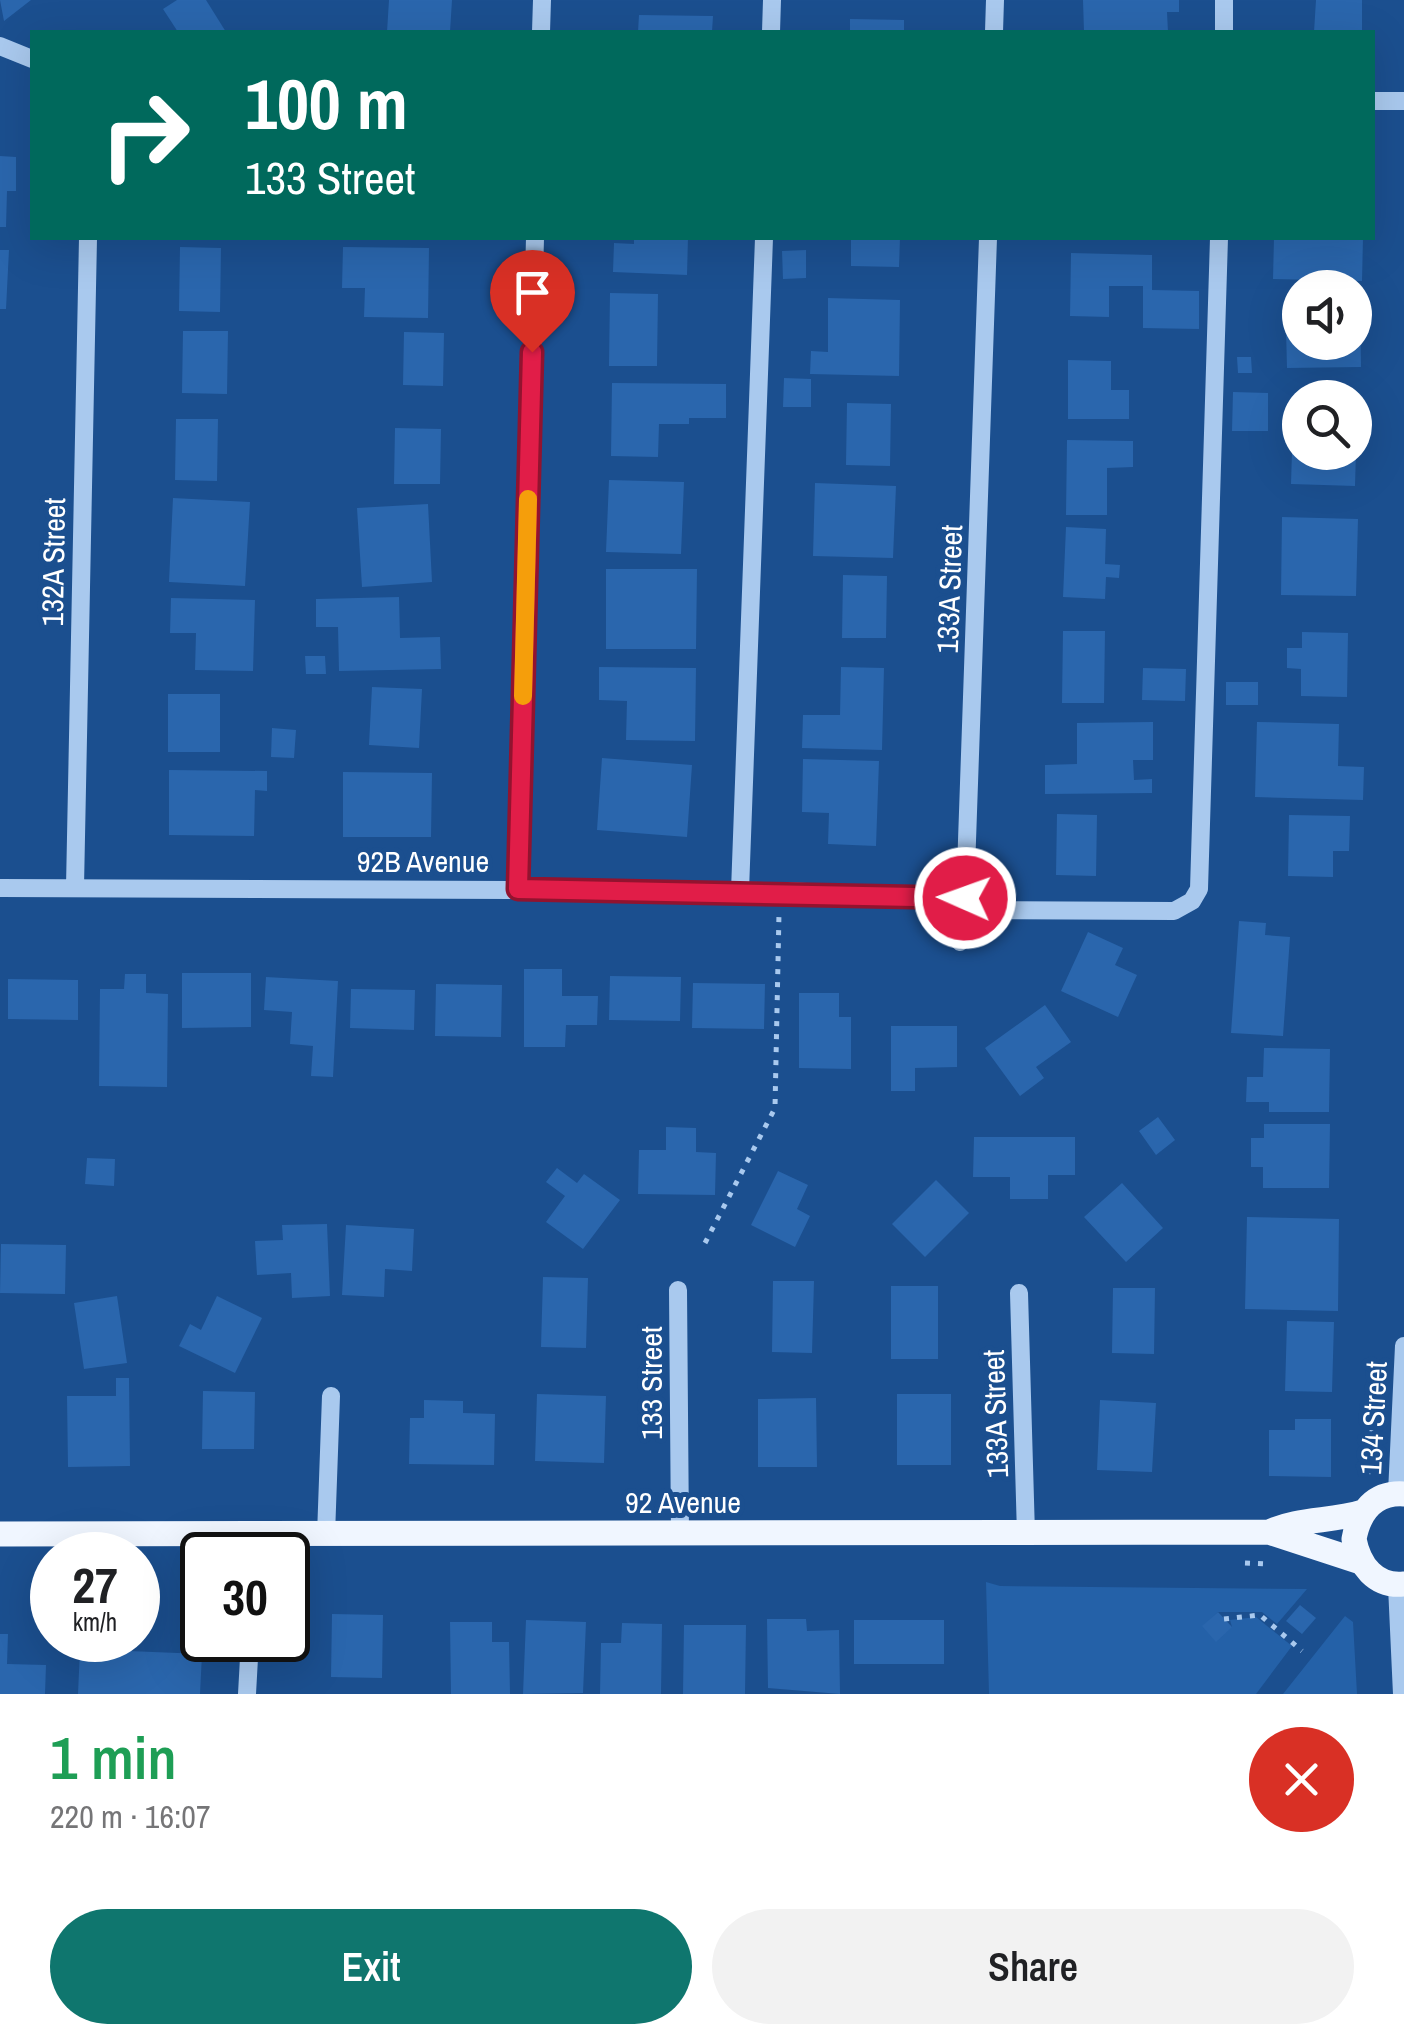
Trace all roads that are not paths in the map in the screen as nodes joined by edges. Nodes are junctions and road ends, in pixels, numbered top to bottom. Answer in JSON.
{"nodes":[{"id":1,"x":542,"y":0,"type":"edge"},
{"id":2,"x":772,"y":0,"type":"edge"},
{"id":3,"x":994,"y":0,"type":"edge"},
{"id":4,"x":1224,"y":0,"type":"edge"},
{"id":5,"x":541,"y":30,"type":"edge"},
{"id":6,"x":771,"y":30,"type":"edge"},
{"id":7,"x":994,"y":30,"type":"edge"},
{"id":8,"x":1224,"y":30,"type":"edge"},
{"id":9,"x":0,"y":46,"type":"edge"},
{"id":10,"x":30,"y":58,"type":"edge"},
{"id":11,"x":1375,"y":101,"type":"edge"},
{"id":12,"x":1404,"y":101,"type":"edge"},
{"id":13,"x":88,"y":240,"type":"edge"},
{"id":14,"x":535,"y":240,"type":"edge"},
{"id":15,"x":764,"y":240,"type":"edge"},
{"id":16,"x":988,"y":240,"type":"edge"},
{"id":17,"x":1218,"y":240,"type":"edge"},
{"id":18,"x":74,"y":887,"type":"junction"},
{"id":19,"x":0,"y":888,"type":"edge"},
{"id":20,"x":518,"y":889,"type":"junction"},
{"id":21,"x":740,"y":891,"type":"junction"},
{"id":22,"x":965,"y":904,"type":"junction"},
{"id":23,"x":960,"y":942,"type":"dead end"},
{"id":24,"x":678,"y":1290,"type":"dead end"},
{"id":25,"x":1019,"y":1293,"type":"dead end"},
{"id":26,"x":1404,"y":1346,"type":"edge"},
{"id":27,"x":330,"y":1396,"type":"dead end"},
{"id":28,"x":1401,"y":1494,"type":"edge"},
{"id":29,"x":1362,"y":1501,"type":"junction"},
{"id":30,"x":1269,"y":1532,"type":"junction"},
{"id":31,"x":0,"y":1534,"type":"edge"},
{"id":32,"x":1026,"y":1534,"type":"junction"},
{"id":33,"x":326,"y":1535,"type":"junction"},
{"id":34,"x":680,"y":1535,"type":"junction"},
{"id":35,"x":310,"y":1537,"type":"edge"},
{"id":36,"x":180,"y":1543,"type":"edge"},
{"id":37,"x":1361,"y":1562,"type":"junction"},
{"id":38,"x":1400,"y":1585,"type":"edge"},
{"id":39,"x":249,"y":1662,"type":"edge"},
{"id":40,"x":247,"y":1694,"type":"edge"},
{"id":41,"x":1402,"y":1694,"type":"edge"}],
"edges":[{"from":1,"to":5,"type":"street"},
{"from":2,"to":6,"type":"street"},
{"from":3,"to":7,"type":"street"},
{"from":4,"to":8,"type":"street"},
{"from":9,"to":10,"type":"street"},
{"from":11,"to":12,"type":"street"},
{"from":13,"to":18,"type":"street","name":"132A Street"},
{"from":14,"to":20,"type":"street"},
{"from":15,"to":21,"type":"street"},
{"from":16,"to":22,"type":"street","name":"133A Street"},
{"from":17,"to":22,"type":"street","name":"92B Avenue"},
{"from":18,"to":19,"type":"street","name":"92B Avenue"},
{"from":18,"to":20,"type":"street","name":"92B Avenue"},
{"from":20,"to":21,"type":"street","name":"92B Avenue"},
{"from":21,"to":22,"type":"street","name":"92B Avenue"},
{"from":22,"to":23,"type":"street","name":"133A Street"},
{"from":24,"to":34,"type":"street","name":"133 Street"},
{"from":25,"to":32,"type":"street","name":"133A Street"},
{"from":26,"to":28,"type":"street","name":"134 Street"},
{"from":27,"to":33,"type":"street"},
{"from":28,"to":29,"type":"main road"},
{"from":29,"to":30,"type":"main road"},
{"from":29,"to":37,"type":"main road"},
{"from":30,"to":32,"type":"main road","name":"92 Avenue"},
{"from":30,"to":37,"type":"main road","name":"92 Avenue"},
{"from":31,"to":36,"type":"main road","name":"92 Avenue"},
{"from":32,"to":34,"type":"main road","name":"92 Avenue"},
{"from":33,"to":34,"type":"main road","name":"92 Avenue"},
{"from":33,"to":35,"type":"main road","name":"92 Avenue"},
{"from":37,"to":38,"type":"main road","name":"92 Avenue"},
{"from":38,"to":41,"type":"street"},
{"from":39,"to":40,"type":"street"}]}
